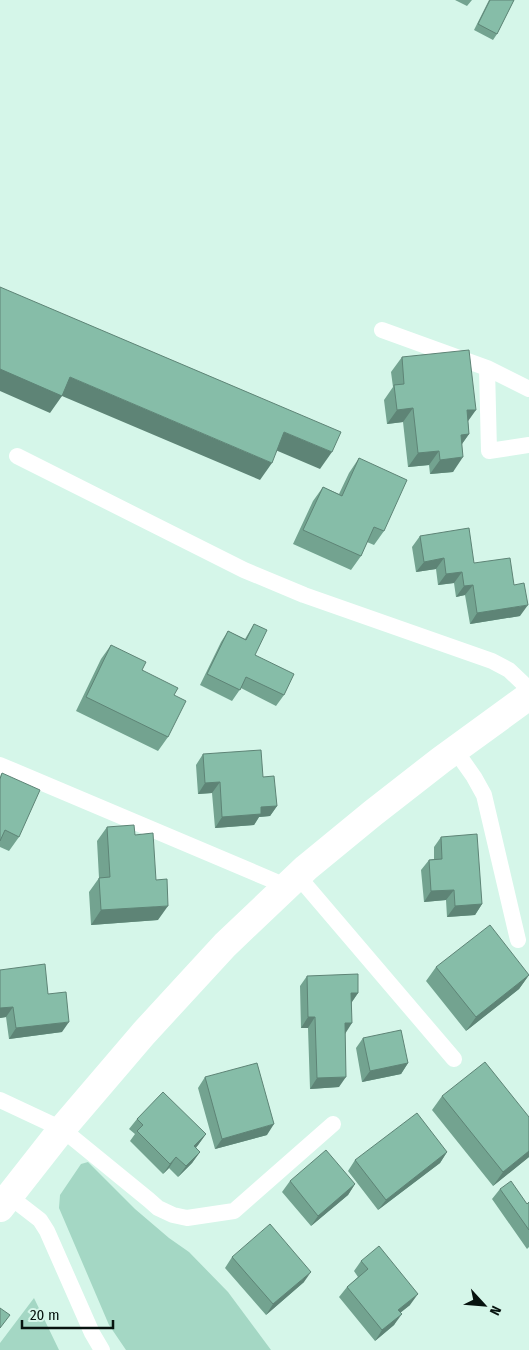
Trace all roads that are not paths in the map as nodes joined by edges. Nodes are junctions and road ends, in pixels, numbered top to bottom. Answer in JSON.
{"nodes":[{"id":1,"x":382,"y":330,"type":"dead end"},
{"id":2,"x":487,"y":368,"type":"junction"},
{"id":3,"x":529,"y":389,"type":"edge"},
{"id":4,"x":529,"y":445,"type":"edge"},
{"id":5,"x":17,"y":456,"type":"dead end"},
{"id":6,"x":529,"y":688,"type":"edge"},
{"id":7,"x":529,"y":696,"type":"edge"},
{"id":8,"x":455,"y":750,"type":"junction"},
{"id":9,"x":0,"y":765,"type":"edge"},
{"id":10,"x":292,"y":881,"type":"junction"},
{"id":11,"x":518,"y":940,"type":"dead end"},
{"id":12,"x":454,"y":1059,"type":"dead end"},
{"id":13,"x":0,"y":1100,"type":"edge"},
{"id":14,"x":333,"y":1124,"type":"dead end"},
{"id":15,"x":62,"y":1129,"type":"junction"},
{"id":16,"x":5,"y":1202,"type":"edge"},
{"id":17,"x":102,"y":1350,"type":"edge"}],
"edges":[{"from":1,"to":2,"type":"lane"},
{"from":2,"to":3,"type":"lane"},
{"from":2,"to":4,"type":"lane"},
{"from":5,"to":6,"type":"lane"},
{"from":7,"to":8,"type":"street"},
{"from":8,"to":10,"type":"street"},
{"from":8,"to":11,"type":"lane"},
{"from":9,"to":10,"type":"lane"},
{"from":10,"to":12,"type":"lane"},
{"from":10,"to":15,"type":"street"},
{"from":13,"to":15,"type":"lane"},
{"from":14,"to":15,"type":"lane"},
{"from":15,"to":16,"type":"street"},
{"from":16,"to":17,"type":"lane"}]}
